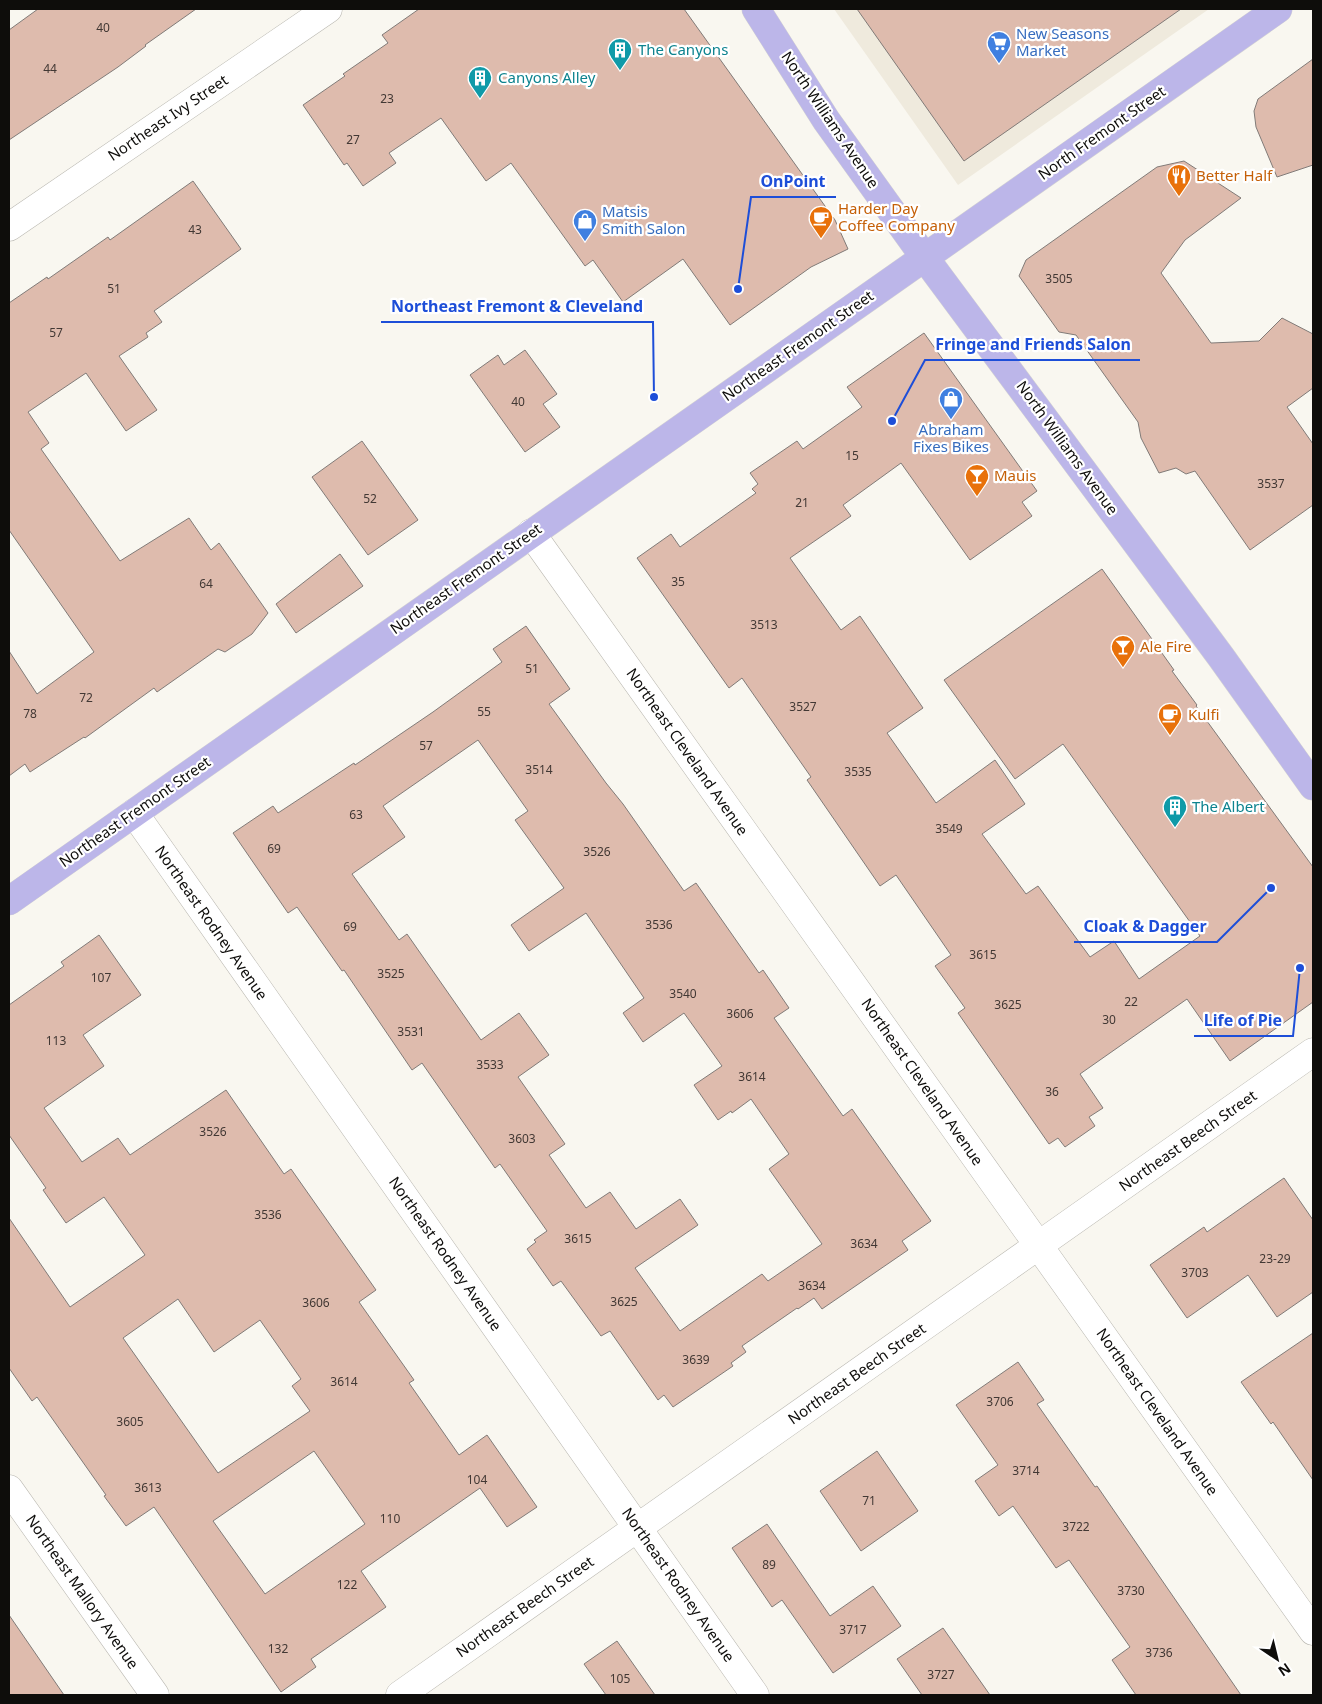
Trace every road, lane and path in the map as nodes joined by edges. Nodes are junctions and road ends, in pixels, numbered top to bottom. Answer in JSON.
{"nodes":[{"id":1,"x":328,"y":9,"type":"edge"},
{"id":2,"x":756,"y":9,"type":"edge"},
{"id":3,"x":1278,"y":9,"type":"edge"},
{"id":4,"x":9,"y":227,"type":"edge"},
{"id":5,"x":925,"y":258,"type":"junction"},
{"id":6,"x":531,"y":533,"type":"junction"},
{"id":7,"x":1313,"y":786,"type":"edge"},
{"id":8,"x":134,"y":813,"type":"junction"},
{"id":9,"x":9,"y":901,"type":"edge"},
{"id":10,"x":1313,"y":1052,"type":"edge"},
{"id":11,"x":1039,"y":1246,"type":"junction"},
{"id":12,"x":9,"y":1489,"type":"edge"},
{"id":13,"x":638,"y":1527,"type":"junction"},
{"id":14,"x":1313,"y":1631,"type":"edge"},
{"id":15,"x":155,"y":1695,"type":"edge"},
{"id":16,"x":400,"y":1695,"type":"edge"},
{"id":17,"x":755,"y":1695,"type":"edge"}],
"edges":[{"from":1,"to":4,"type":"street","name":"Northeast Ivy Street"},
{"from":2,"to":5,"type":"main road","name":"North Williams Avenue"},
{"from":3,"to":5,"type":"main road","name":"North Fremont Street"},
{"from":5,"to":6,"type":"main road","name":"Northeast Fremont Street"},
{"from":5,"to":7,"type":"main road","name":"North Williams Avenue"},
{"from":6,"to":8,"type":"main road","name":"Northeast Fremont Street"},
{"from":6,"to":11,"type":"street","name":"Northeast Cleveland Avenue"},
{"from":8,"to":9,"type":"main road","name":"Northeast Fremont Street"},
{"from":8,"to":13,"type":"street","name":"Northeast Rodney Avenue"},
{"from":10,"to":11,"type":"street","name":"Northeast Beech Street"},
{"from":11,"to":13,"type":"street","name":"Northeast Beech Street"},
{"from":11,"to":14,"type":"street","name":"Northeast Cleveland Avenue"},
{"from":12,"to":15,"type":"street","name":"Northeast Mallory Avenue"},
{"from":13,"to":16,"type":"street","name":"Northeast Beech Street"},
{"from":13,"to":17,"type":"street","name":"Northeast Rodney Avenue"}]}
